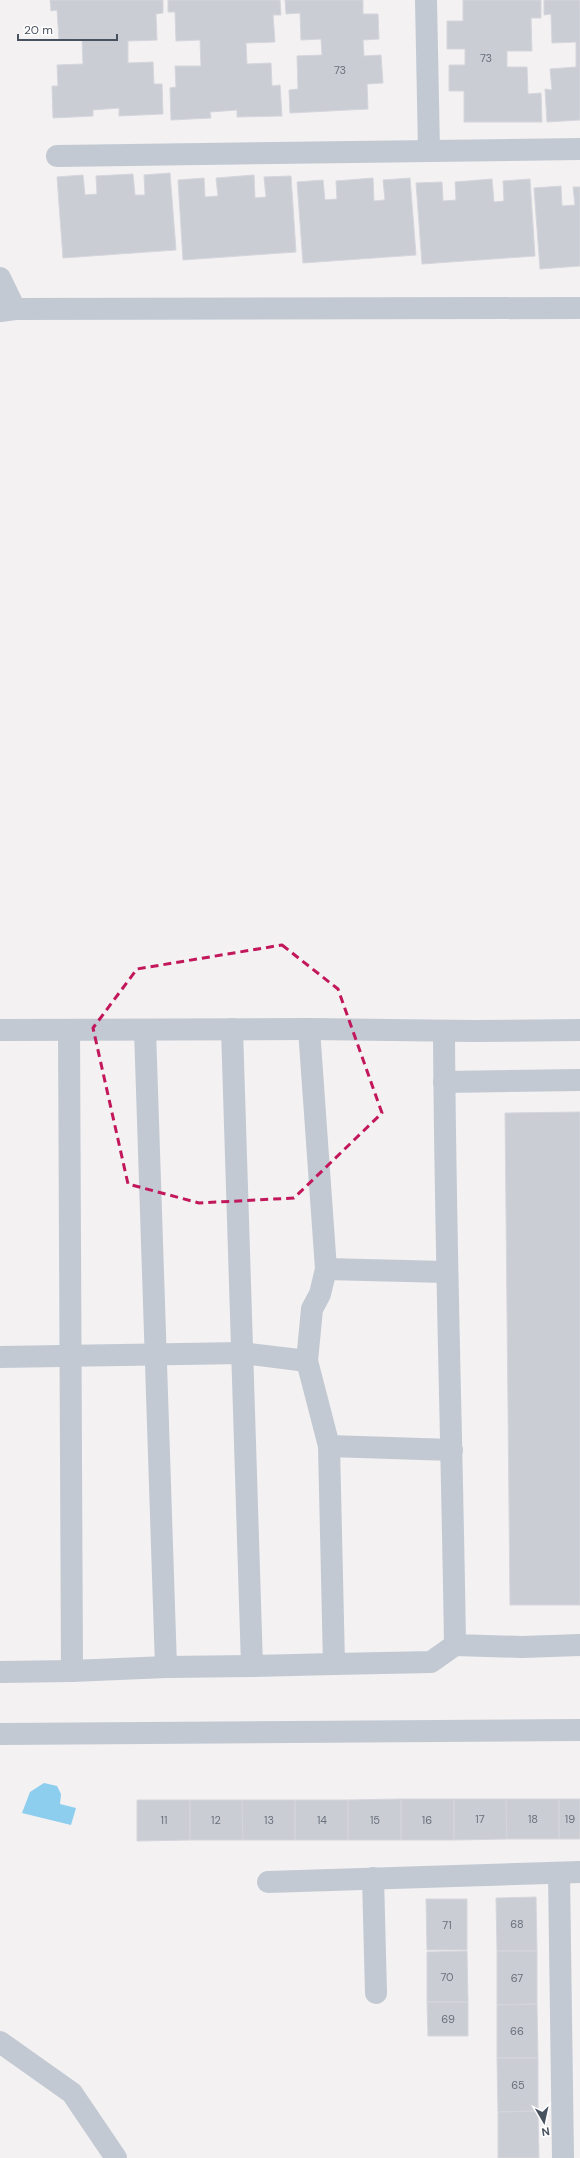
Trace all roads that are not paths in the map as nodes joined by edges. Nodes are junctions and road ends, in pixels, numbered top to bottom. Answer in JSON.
{"nodes":[{"id":1,"x":426,"y":0,"type":"edge"},
{"id":2,"x":580,"y":149,"type":"edge"},
{"id":3,"x":429,"y":150,"type":"junction"},
{"id":4,"x":57,"y":156,"type":"dead end"},
{"id":5,"x":0,"y":278,"type":"edge"},
{"id":6,"x":580,"y":308,"type":"edge"},
{"id":7,"x":8,"y":310,"type":"edge"},
{"id":8,"x":309,"y":1028,"type":"junction"},
{"id":9,"x":232,"y":1029,"type":"junction"},
{"id":10,"x":0,"y":1030,"type":"edge"},
{"id":11,"x":69,"y":1030,"type":"junction"},
{"id":12,"x":145,"y":1030,"type":"junction"},
{"id":13,"x":580,"y":1030,"type":"edge"},
{"id":14,"x":444,"y":1031,"type":"junction"},
{"id":15,"x":580,"y":1080,"type":"edge"},
{"id":16,"x":444,"y":1082,"type":"junction"},
{"id":17,"x":326,"y":1269,"type":"junction"},
{"id":18,"x":446,"y":1272,"type":"junction"},
{"id":19,"x":156,"y":1354,"type":"junction"},
{"id":20,"x":242,"y":1354,"type":"junction"},
{"id":21,"x":0,"y":1357,"type":"edge"},
{"id":22,"x":70,"y":1357,"type":"junction"},
{"id":23,"x":307,"y":1361,"type":"junction"},
{"id":24,"x":329,"y":1446,"type":"junction"},
{"id":25,"x":452,"y":1450,"type":"junction"},
{"id":26,"x":455,"y":1645,"type":"junction"},
{"id":27,"x":580,"y":1646,"type":"edge"},
{"id":28,"x":334,"y":1664,"type":"junction"},
{"id":29,"x":252,"y":1666,"type":"junction"},
{"id":30,"x":166,"y":1667,"type":"junction"},
{"id":31,"x":72,"y":1671,"type":"junction"},
{"id":32,"x":0,"y":1672,"type":"edge"},
{"id":33,"x":580,"y":1730,"type":"edge"},
{"id":34,"x":0,"y":1734,"type":"edge"},
{"id":35,"x":580,"y":1872,"type":"edge"},
{"id":36,"x":559,"y":1873,"type":"junction"},
{"id":37,"x":373,"y":1878,"type":"junction"},
{"id":38,"x":268,"y":1882,"type":"dead end"},
{"id":39,"x":376,"y":1993,"type":"dead end"},
{"id":40,"x":0,"y":2042,"type":"edge"},
{"id":41,"x":116,"y":2158,"type":"edge"},
{"id":42,"x":563,"y":2158,"type":"edge"}],
"edges":[{"from":1,"to":3,"type":"street"},
{"from":2,"to":3,"type":"street"},
{"from":3,"to":4,"type":"street"},
{"from":5,"to":7,"type":"street"},
{"from":6,"to":7,"type":"street"},
{"from":8,"to":9,"type":"street"},
{"from":8,"to":14,"type":"street"},
{"from":8,"to":17,"type":"street"},
{"from":9,"to":12,"type":"street"},
{"from":9,"to":20,"type":"street"},
{"from":10,"to":11,"type":"street"},
{"from":11,"to":12,"type":"street"},
{"from":11,"to":22,"type":"street"},
{"from":12,"to":19,"type":"street"},
{"from":13,"to":14,"type":"street"},
{"from":14,"to":16,"type":"street"},
{"from":15,"to":16,"type":"street"},
{"from":16,"to":18,"type":"street"},
{"from":17,"to":18,"type":"street"},
{"from":17,"to":23,"type":"street"},
{"from":18,"to":25,"type":"street"},
{"from":19,"to":20,"type":"street"},
{"from":19,"to":22,"type":"street"},
{"from":19,"to":30,"type":"street"},
{"from":20,"to":23,"type":"street"},
{"from":20,"to":29,"type":"street"},
{"from":21,"to":22,"type":"street"},
{"from":22,"to":31,"type":"street"},
{"from":23,"to":24,"type":"street"},
{"from":24,"to":25,"type":"street"},
{"from":24,"to":28,"type":"street"},
{"from":25,"to":26,"type":"street"},
{"from":26,"to":27,"type":"street"},
{"from":26,"to":28,"type":"street"},
{"from":28,"to":29,"type":"street"},
{"from":29,"to":30,"type":"street"},
{"from":30,"to":31,"type":"street"},
{"from":31,"to":32,"type":"street"},
{"from":33,"to":34,"type":"street"},
{"from":35,"to":36,"type":"street"},
{"from":36,"to":37,"type":"street"},
{"from":36,"to":42,"type":"street"},
{"from":37,"to":38,"type":"street"},
{"from":37,"to":39,"type":"street"},
{"from":40,"to":41,"type":"street"}]}
